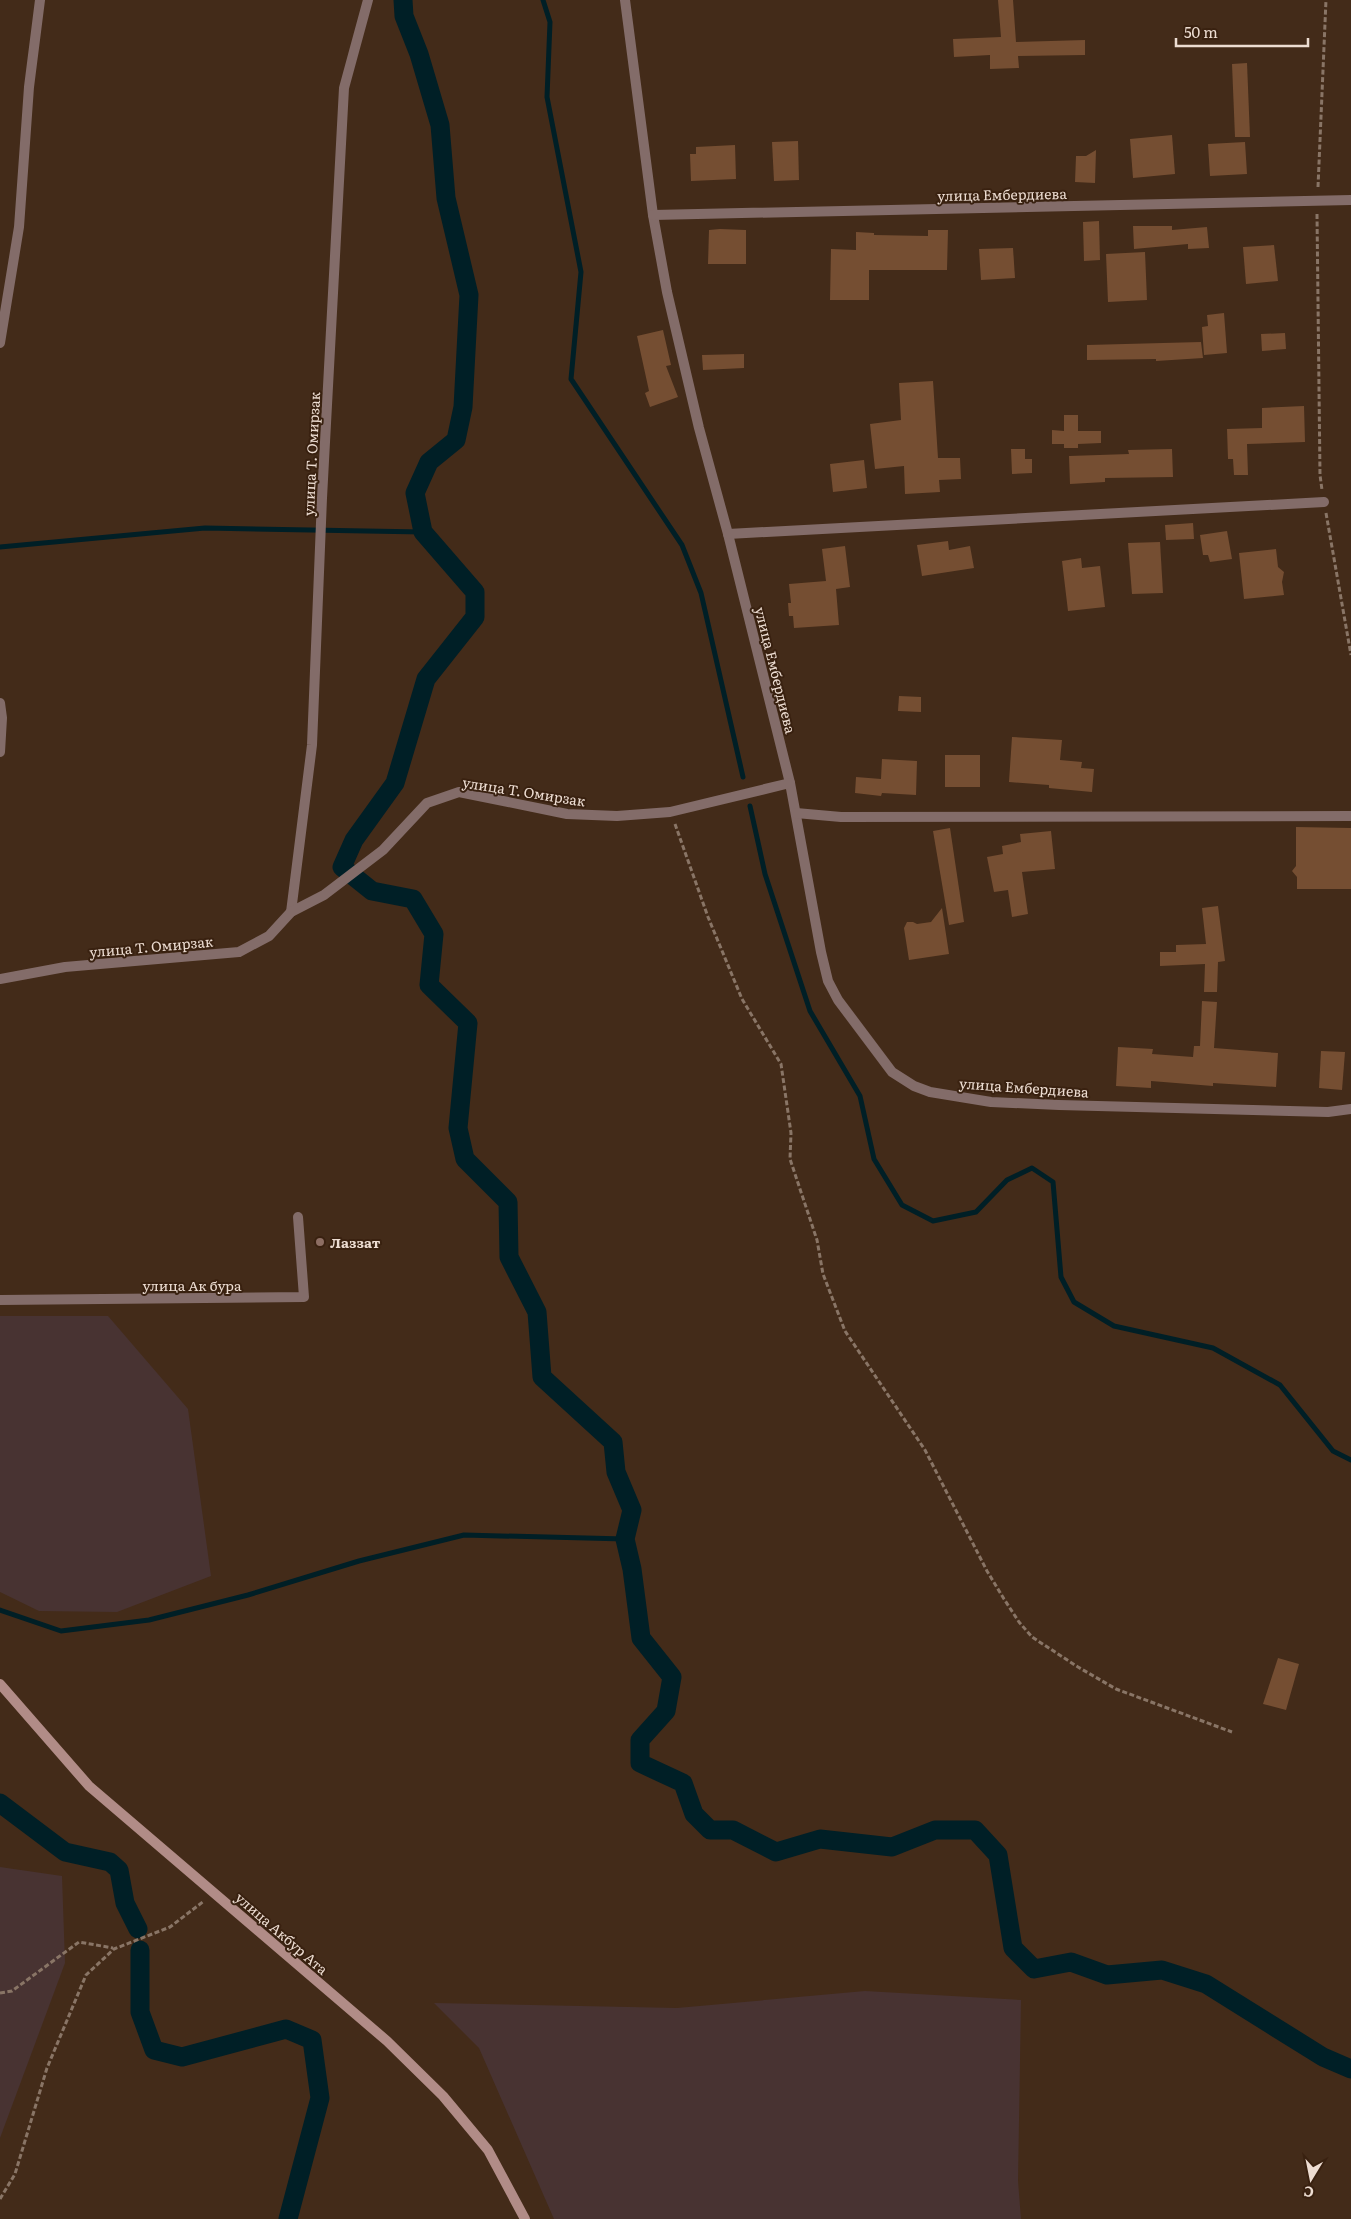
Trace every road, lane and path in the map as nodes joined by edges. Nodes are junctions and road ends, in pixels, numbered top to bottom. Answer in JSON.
{"nodes":[{"id":1,"x":40,"y":0,"type":"edge"},
{"id":2,"x":368,"y":0,"type":"edge"},
{"id":3,"x":625,"y":0,"type":"edge"},
{"id":4,"x":1326,"y":0,"type":"edge"},
{"id":5,"x":1317,"y":200,"type":"junction"},
{"id":6,"x":1351,"y":200,"type":"edge"},
{"id":7,"x":653,"y":216,"type":"junction"},
{"id":8,"x":0,"y":343,"type":"edge"},
{"id":9,"x":1324,"y":502,"type":"junction"},
{"id":10,"x":728,"y":534,"type":"junction"},
{"id":11,"x":1351,"y":655,"type":"edge"},
{"id":12,"x":0,"y":703,"type":"edge"},
{"id":13,"x":0,"y":752,"type":"edge"},
{"id":14,"x":790,"y":783,"type":"junction"},
{"id":15,"x":670,"y":812,"type":"junction"},
{"id":16,"x":796,"y":813,"type":"junction"},
{"id":17,"x":1351,"y":816,"type":"edge"},
{"id":18,"x":291,"y":912,"type":"junction"},
{"id":19,"x":0,"y":979,"type":"edge"},
{"id":20,"x":1351,"y":1109,"type":"edge"},
{"id":21,"x":298,"y":1217,"type":"dead end"},
{"id":22,"x":0,"y":1300,"type":"edge"},
{"id":23,"x":0,"y":1684,"type":"edge"},
{"id":24,"x":1232,"y":1732,"type":"dead end"},
{"id":25,"x":214,"y":1893,"type":"junction"},
{"id":26,"x":114,"y":1948,"type":"junction"},
{"id":27,"x":0,"y":1993,"type":"edge"},
{"id":28,"x":0,"y":2199,"type":"edge"},
{"id":29,"x":525,"y":2219,"type":"edge"}],
"edges":[{"from":1,"to":8,"type":"street"},
{"from":2,"to":18,"type":"street","name":"улица Т. Омирзак"},
{"from":3,"to":7,"type":"street","name":"улица Ембердиева"},
{"from":4,"to":5,"type":"path"},
{"from":5,"to":6,"type":"street","name":"улица Ембердиева"},
{"from":5,"to":7,"type":"street","name":"улица Ембердиева"},
{"from":5,"to":9,"type":"path"},
{"from":7,"to":10,"type":"street","name":"улица Ембердиева"},
{"from":9,"to":10,"type":"street"},
{"from":9,"to":11,"type":"path"},
{"from":10,"to":14,"type":"street","name":"улица Ембердиева"},
{"from":12,"to":13,"type":"street"},
{"from":14,"to":15,"type":"street","name":"улица Т. Омирзак"},
{"from":14,"to":16,"type":"street","name":"улица Ембердиева"},
{"from":15,"to":18,"type":"street","name":"улица Т. Омирзак"},
{"from":15,"to":24,"type":"path"},
{"from":16,"to":17,"type":"street"},
{"from":16,"to":20,"type":"street","name":"улица Ембердиева"},
{"from":18,"to":19,"type":"street","name":"улица Т. Омирзак"},
{"from":21,"to":22,"type":"street","name":"улица Ак бура"},
{"from":23,"to":25,"type":"main road","name":"улица Акбур Ата"},
{"from":25,"to":26,"type":"path"},
{"from":25,"to":29,"type":"main road","name":"улица Акбур Ата"},
{"from":26,"to":27,"type":"path"},
{"from":26,"to":28,"type":"path"}]}
